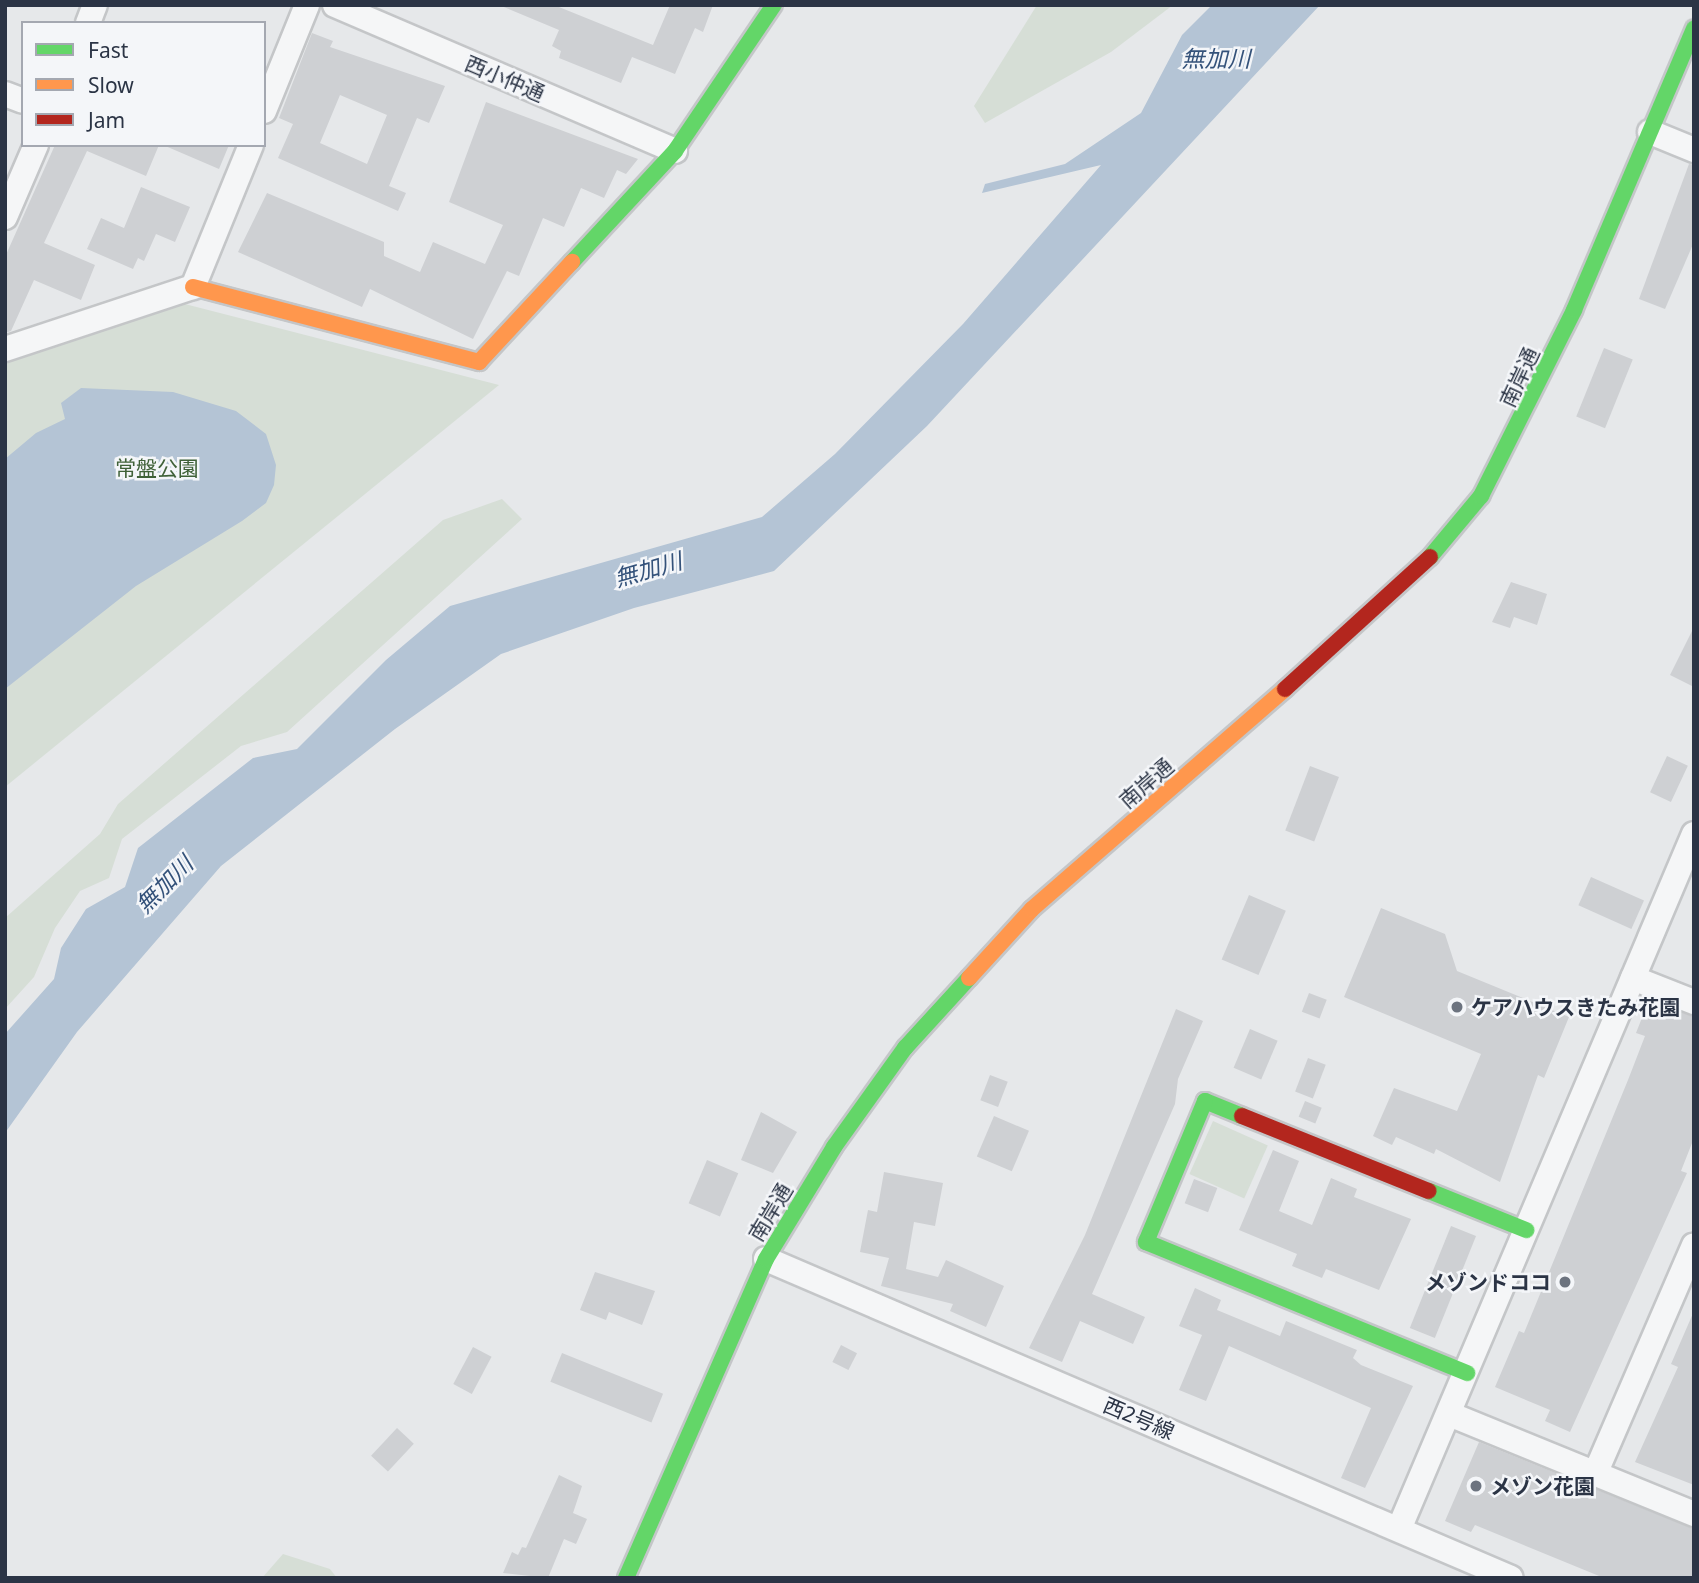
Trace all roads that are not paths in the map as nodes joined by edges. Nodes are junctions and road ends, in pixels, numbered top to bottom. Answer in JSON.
{"nodes":[{"id":1,"x":307,"y":5,"type":"edge"},
{"id":2,"x":335,"y":5,"type":"edge"},
{"id":3,"x":774,"y":5,"type":"edge"},
{"id":4,"x":1694,"y":28,"type":"edge"},
{"id":5,"x":266,"y":106,"type":"edge"},
{"id":6,"x":1650,"y":132,"type":"junction"},
{"id":7,"x":35,"y":147,"type":"edge"},
{"id":8,"x":250,"y":147,"type":"edge"},
{"id":9,"x":1694,"y":150,"type":"edge"},
{"id":10,"x":675,"y":151,"type":"junction"},
{"id":11,"x":5,"y":217,"type":"edge"},
{"id":12,"x":193,"y":287,"type":"junction"},
{"id":13,"x":5,"y":349,"type":"edge"},
{"id":14,"x":1694,"y":834,"type":"edge"},
{"id":15,"x":1689,"y":860,"type":"edge"},
{"id":16,"x":1633,"y":978,"type":"junction"},
{"id":17,"x":1694,"y":1002,"type":"edge"},
{"id":18,"x":1526,"y":1230,"type":"junction"},
{"id":19,"x":1694,"y":1245,"type":"edge"},
{"id":20,"x":766,"y":1259,"type":"junction"},
{"id":21,"x":1466,"y":1373,"type":"junction"},
{"id":22,"x":1449,"y":1413,"type":"junction"},
{"id":23,"x":1595,"y":1474,"type":"junction"},
{"id":24,"x":1694,"y":1514,"type":"edge"},
{"id":25,"x":1399,"y":1529,"type":"junction"},
{"id":26,"x":626,"y":1578,"type":"edge"},
{"id":27,"x":1511,"y":1578,"type":"edge"}],
"edges":[{"from":1,"to":5,"type":"street"},
{"from":2,"to":10,"type":"street","name":"西小仲通"},
{"from":3,"to":10,"type":"main road"},
{"from":4,"to":6,"type":"main road","name":"南岸通"},
{"from":6,"to":9,"type":"street"},
{"from":6,"to":20,"type":"main road","name":"南岸通"},
{"from":7,"to":11,"type":"street"},
{"from":8,"to":12,"type":"street"},
{"from":10,"to":12,"type":"main road"},
{"from":12,"to":13,"type":"street"},
{"from":14,"to":15,"type":"street"},
{"from":15,"to":16,"type":"street"},
{"from":16,"to":17,"type":"street"},
{"from":16,"to":18,"type":"street"},
{"from":18,"to":21,"type":"street"},
{"from":18,"to":21,"type":"main road"},
{"from":19,"to":23,"type":"street"},
{"from":20,"to":25,"type":"street","name":"西2号線"},
{"from":20,"to":26,"type":"main road","name":"南岸通"},
{"from":21,"to":22,"type":"street"},
{"from":22,"to":23,"type":"street"},
{"from":22,"to":25,"type":"street"},
{"from":23,"to":24,"type":"street"},
{"from":25,"to":27,"type":"street","name":"西2号線"}]}
